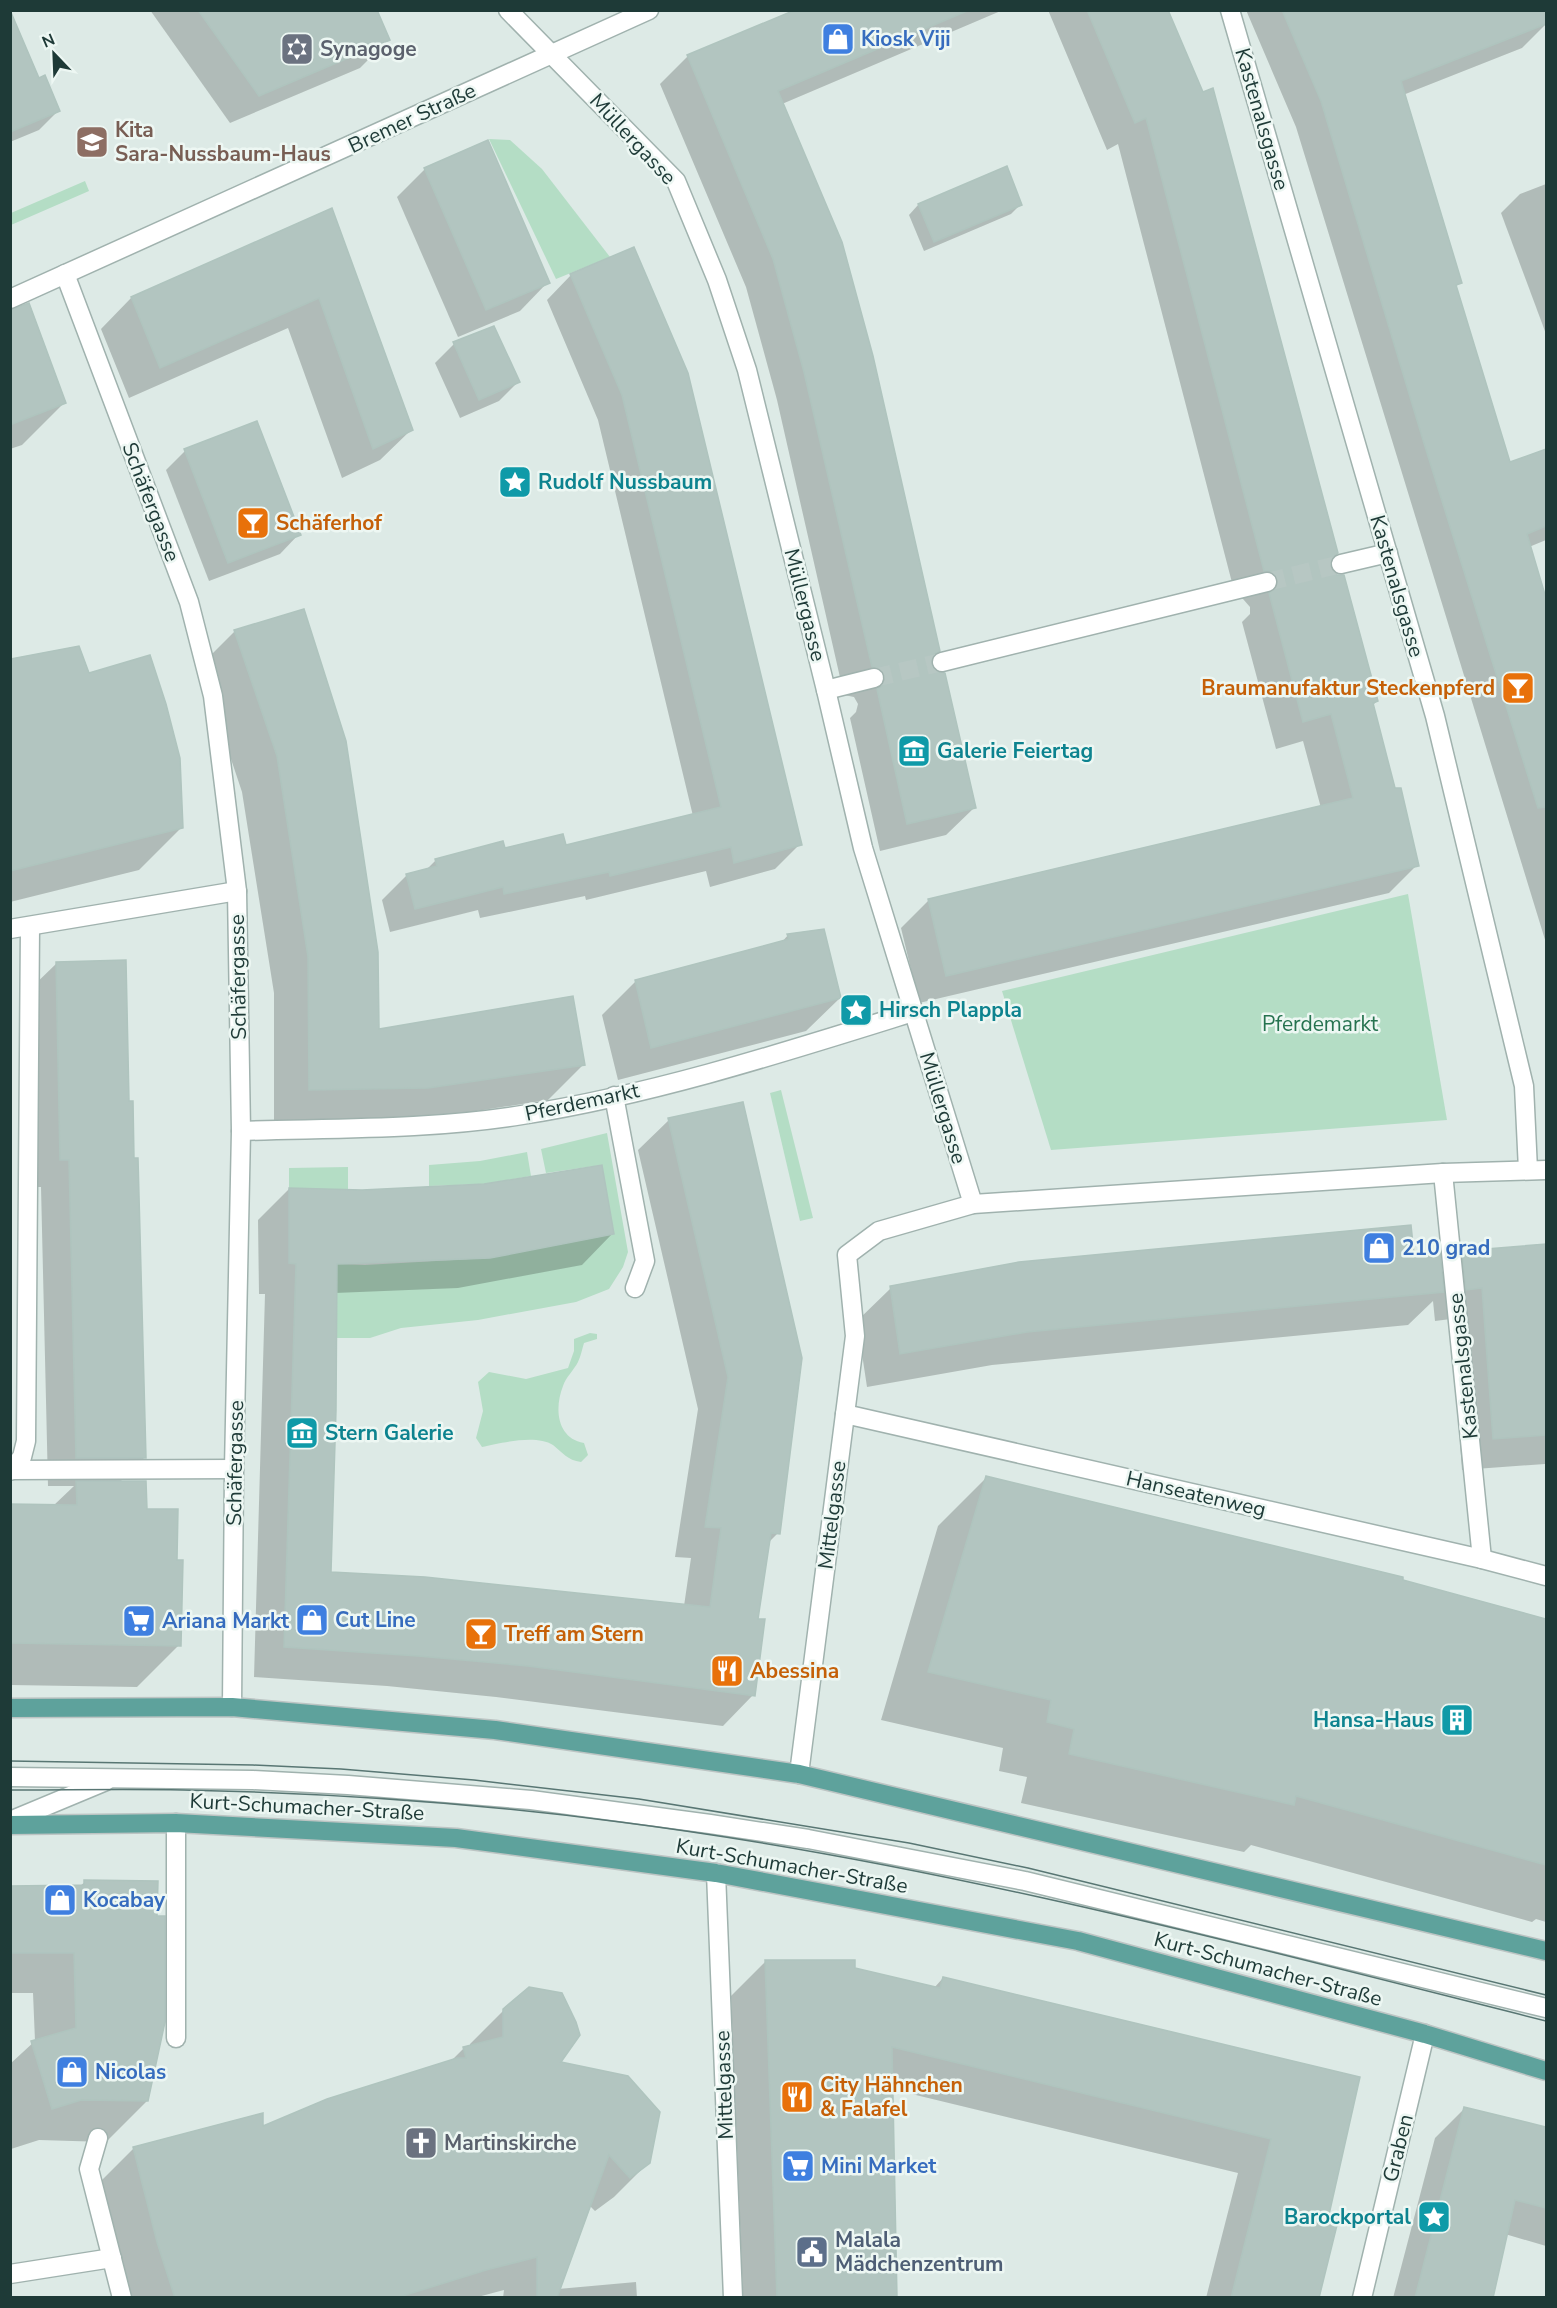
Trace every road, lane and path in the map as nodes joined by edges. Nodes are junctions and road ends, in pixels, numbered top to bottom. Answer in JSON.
{"nodes":[{"id":1,"x":508,"y":10,"type":"edge"},
{"id":2,"x":649,"y":10,"type":"edge"},
{"id":3,"x":1230,"y":10,"type":"edge"},
{"id":4,"x":551,"y":54,"type":"junction"},
{"id":5,"x":65,"y":274,"type":"junction"},
{"id":6,"x":10,"y":298,"type":"edge"},
{"id":7,"x":1388,"y":553,"type":"junction"},
{"id":8,"x":1341,"y":564,"type":"tunnel mouth"},
{"id":9,"x":1267,"y":582,"type":"tunnel mouth"},
{"id":10,"x":942,"y":662,"type":"tunnel mouth"},
{"id":11,"x":874,"y":678,"type":"tunnel mouth"},
{"id":12,"x":826,"y":690,"type":"junction"},
{"id":13,"x":237,"y":891,"type":"junction"},
{"id":14,"x":30,"y":927,"type":"junction"},
{"id":15,"x":10,"y":929,"type":"edge"},
{"id":16,"x":913,"y":1012,"type":"junction"},
{"id":17,"x":614,"y":1096,"type":"junction"},
{"id":18,"x":241,"y":1131,"type":"junction"},
{"id":19,"x":1528,"y":1170,"type":"junction"},
{"id":20,"x":1546,"y":1170,"type":"edge"},
{"id":21,"x":1443,"y":1173,"type":"junction"},
{"id":22,"x":973,"y":1204,"type":"junction"},
{"id":23,"x":635,"y":1288,"type":"dead end"},
{"id":24,"x":845,"y":1414,"type":"junction"},
{"id":25,"x":234,"y":1469,"type":"junction"},
{"id":26,"x":11,"y":1470,"type":"edge"},
{"id":27,"x":1482,"y":1559,"type":"junction"},
{"id":28,"x":1546,"y":1576,"type":"edge"},
{"id":29,"x":232,"y":1707,"type":"junction"},
{"id":30,"x":10,"y":1708,"type":"edge"},
{"id":31,"x":799,"y":1774,"type":"junction"},
{"id":32,"x":10,"y":1778,"type":"edge"},
{"id":33,"x":114,"y":1778,"type":"junction"},
{"id":34,"x":10,"y":1821,"type":"edge"},
{"id":35,"x":176,"y":1822,"type":"junction"},
{"id":36,"x":10,"y":1826,"type":"edge"},
{"id":37,"x":716,"y":1873,"type":"junction"},
{"id":38,"x":1546,"y":1951,"type":"edge"},
{"id":39,"x":1546,"y":2008,"type":"edge"},
{"id":40,"x":1425,"y":2034,"type":"junction"},
{"id":41,"x":176,"y":2038,"type":"dead end"},
{"id":42,"x":1546,"y":2071,"type":"edge"},
{"id":43,"x":98,"y":2138,"type":"dead end"},
{"id":44,"x":112,"y":2258,"type":"junction"},
{"id":45,"x":10,"y":2274,"type":"edge"},
{"id":46,"x":122,"y":2298,"type":"edge"},
{"id":47,"x":733,"y":2298,"type":"edge"},
{"id":48,"x":1362,"y":2298,"type":"edge"}],
"edges":[{"from":1,"to":4,"type":"street","name":"Müllergasse"},
{"from":2,"to":4,"type":"street","name":"Bremer Straße"},
{"from":3,"to":7,"type":"street","name":"Kastenalsgasse"},
{"from":4,"to":5,"type":"street","name":"Bremer Straße"},
{"from":4,"to":12,"type":"street","name":"Müllergasse"},
{"from":5,"to":6,"type":"street","name":"Bremer Straße"},
{"from":5,"to":13,"type":"street","name":"Schäfergasse"},
{"from":7,"to":8,"type":"street"},
{"from":7,"to":19,"type":"street","name":"Kastenalsgasse"},
{"from":9,"to":10,"type":"street"},
{"from":11,"to":12,"type":"street"},
{"from":12,"to":16,"type":"street","name":"Müllergasse"},
{"from":13,"to":14,"type":"street"},
{"from":13,"to":18,"type":"street","name":"Schäfergasse"},
{"from":14,"to":15,"type":"street"},
{"from":14,"to":26,"type":"street"},
{"from":16,"to":17,"type":"street","name":"Pferdemarkt"},
{"from":16,"to":22,"type":"street","name":"Müllergasse"},
{"from":17,"to":18,"type":"street","name":"Pferdemarkt"},
{"from":17,"to":23,"type":"street"},
{"from":18,"to":25,"type":"street","name":"Schäfergasse"},
{"from":19,"to":20,"type":"street"},
{"from":19,"to":21,"type":"street"},
{"from":21,"to":22,"type":"street"},
{"from":21,"to":27,"type":"street","name":"Kastenalsgasse"},
{"from":22,"to":24,"type":"street","name":"Mittelgasse"},
{"from":24,"to":27,"type":"street","name":"Hanseatenweg"},
{"from":24,"to":31,"type":"street","name":"Mittelgasse"},
{"from":25,"to":26,"type":"street"},
{"from":25,"to":29,"type":"street","name":"Schäfergasse"},
{"from":27,"to":28,"type":"street","name":"Hanseatenweg"},
{"from":29,"to":30,"type":"main road"},
{"from":29,"to":31,"type":"main road"},
{"from":31,"to":38,"type":"main road"},
{"from":32,"to":33,"type":"street"},
{"from":33,"to":34,"type":"street"},
{"from":33,"to":39,"type":"street"},
{"from":35,"to":36,"type":"main road","name":"Kurt-Schumacher-Straße"},
{"from":35,"to":37,"type":"main road","name":"Kurt-Schumacher-Straße"},
{"from":35,"to":41,"type":"street"},
{"from":37,"to":40,"type":"main road","name":"Kurt-Schumacher-Straße"},
{"from":37,"to":47,"type":"street","name":"Mittelgasse"},
{"from":40,"to":42,"type":"main road","name":"Kurt-Schumacher-Straße"},
{"from":40,"to":48,"type":"street","name":"Graben"},
{"from":43,"to":44,"type":"street"},
{"from":44,"to":45,"type":"street"},
{"from":44,"to":46,"type":"street"}]}
